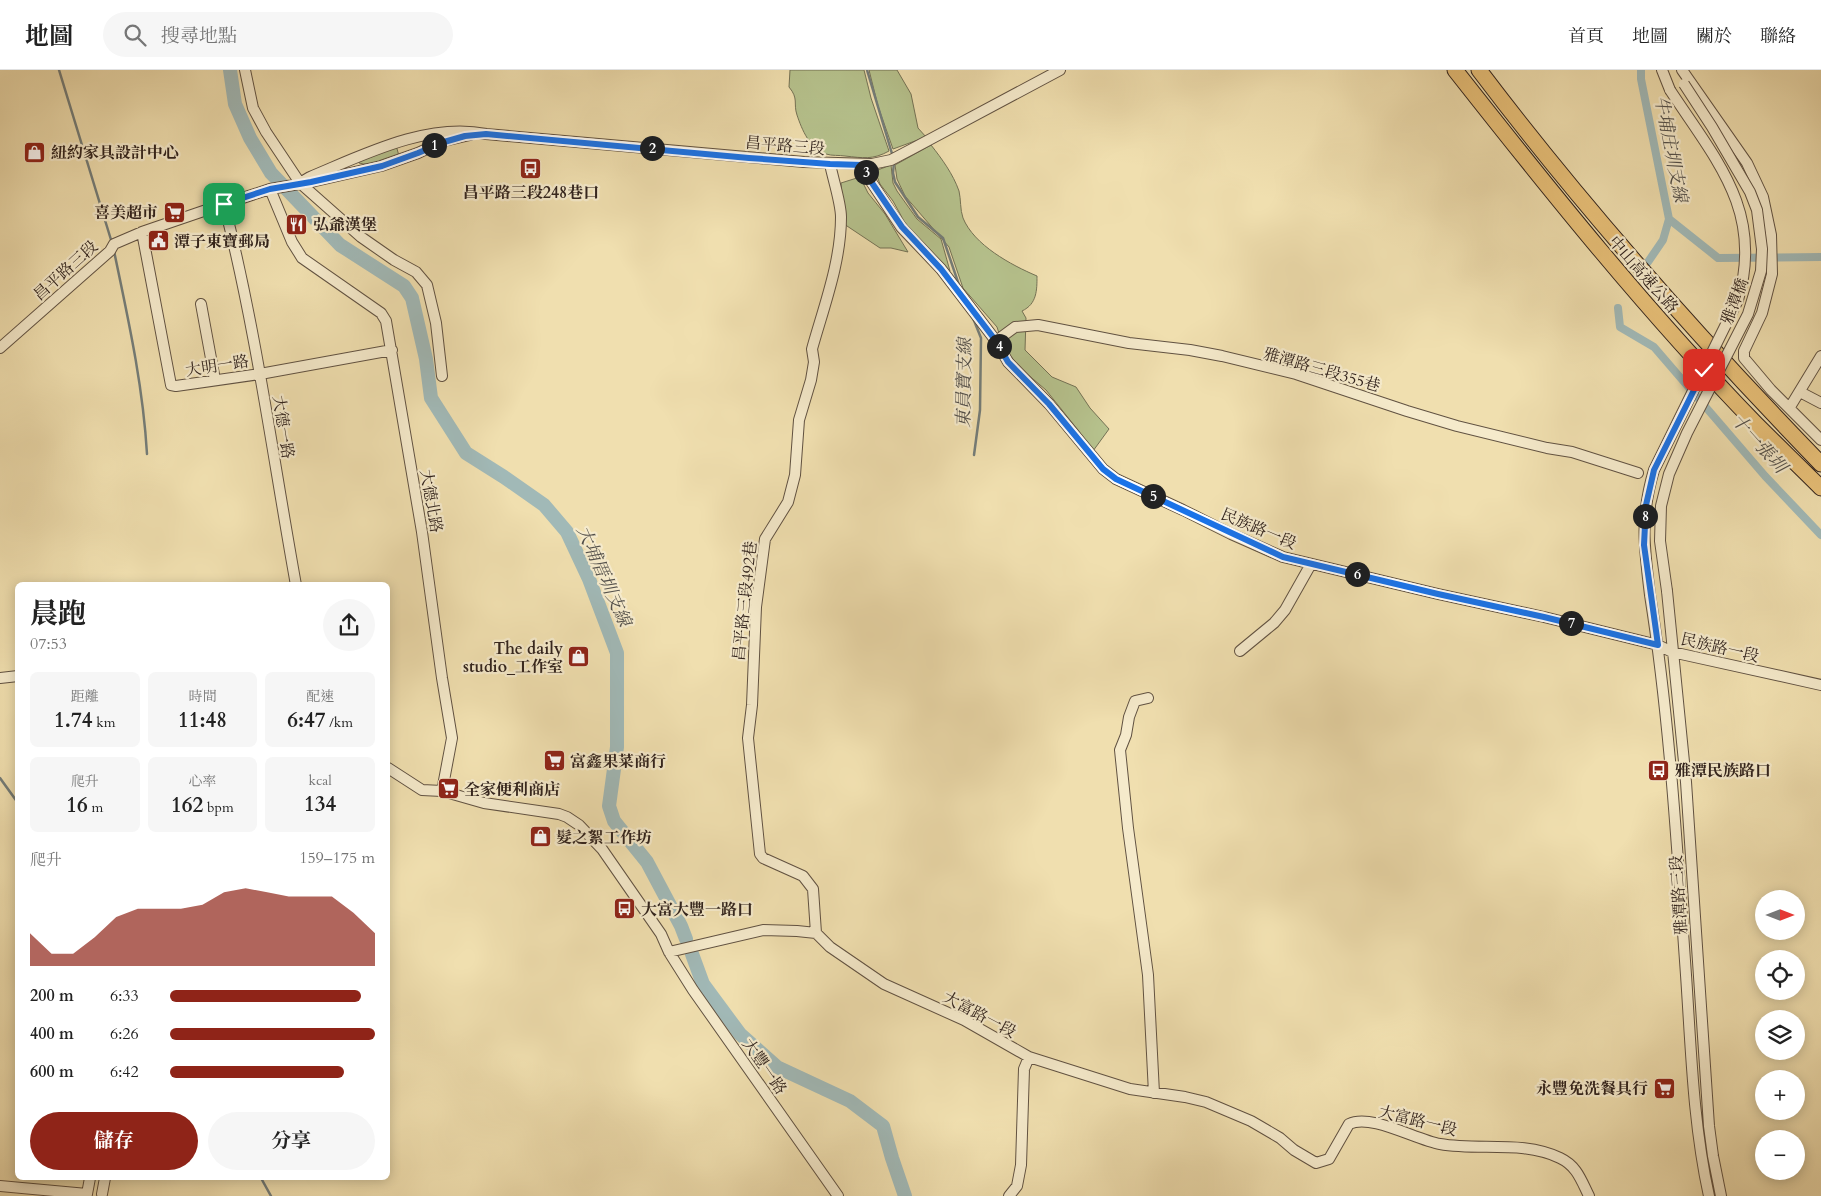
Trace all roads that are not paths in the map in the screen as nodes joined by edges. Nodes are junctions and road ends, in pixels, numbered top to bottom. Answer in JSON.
{"nodes":[{"id":1,"x":245,"y":70,"type":"edge"},
{"id":2,"x":1060,"y":70,"type":"edge"},
{"id":3,"x":1455,"y":70,"type":"edge"},
{"id":4,"x":1479,"y":70,"type":"edge"},
{"id":5,"x":1662,"y":70,"type":"edge"},
{"id":6,"x":1678,"y":70,"type":"edge"},
{"id":7,"x":1682,"y":70,"type":"edge"},
{"id":8,"x":486,"y":134,"type":"junction"},
{"id":9,"x":830,"y":164,"type":"junction"},
{"id":10,"x":862,"y":165,"type":"junction"},
{"id":11,"x":300,"y":183,"type":"junction"},
{"id":12,"x":270,"y":189,"type":"junction"},
{"id":13,"x":224,"y":204,"type":"junction"},
{"id":14,"x":142,"y":232,"type":"junction"},
{"id":15,"x":202,"y":304,"type":"dead end"},
{"id":16,"x":996,"y":341,"type":"junction"},
{"id":17,"x":0,"y":348,"type":"edge"},
{"id":18,"x":392,"y":350,"type":"junction"},
{"id":19,"x":1821,"y":356,"type":"edge"},
{"id":20,"x":260,"y":374,"type":"junction"},
{"id":21,"x":442,"y":376,"type":"dead end"},
{"id":22,"x":215,"y":380,"type":"junction"},
{"id":23,"x":1800,"y":392,"type":"junction"},
{"id":24,"x":1821,"y":402,"type":"edge"},
{"id":25,"x":1790,"y":408,"type":"junction"},
{"id":26,"x":1821,"y":440,"type":"edge"},
{"id":27,"x":1821,"y":464,"type":"edge"},
{"id":28,"x":1638,"y":473,"type":"dead end"},
{"id":29,"x":1821,"y":488,"type":"edge"},
{"id":30,"x":1311,"y":564,"type":"junction"},
{"id":31,"x":295,"y":582,"type":"edge"},
{"id":32,"x":1667,"y":591,"type":"joint"},
{"id":33,"x":1650,"y":595,"type":"joint"},
{"id":34,"x":1658,"y":645,"type":"junction"},
{"id":35,"x":1240,"y":651,"type":"dead end"},
{"id":36,"x":1672,"y":652,"type":"junction"},
{"id":37,"x":15,"y":676,"type":"edge"},
{"id":38,"x":0,"y":678,"type":"edge"},
{"id":39,"x":1821,"y":685,"type":"edge"},
{"id":40,"x":1148,"y":698,"type":"dead end"},
{"id":41,"x":390,"y":769,"type":"edge"},
{"id":42,"x":442,"y":791,"type":"junction"},
{"id":43,"x":816,"y":933,"type":"junction"},
{"id":44,"x":669,"y":952,"type":"junction"},
{"id":45,"x":1028,"y":1057,"type":"junction"},
{"id":46,"x":1154,"y":1093,"type":"junction"},
{"id":47,"x":90,"y":1180,"type":"edge"},
{"id":48,"x":105,"y":1180,"type":"edge"},
{"id":49,"x":0,"y":1186,"type":"edge"},
{"id":50,"x":102,"y":1194,"type":"dead end"},
{"id":51,"x":838,"y":1196,"type":"edge"},
{"id":52,"x":1009,"y":1196,"type":"edge"},
{"id":53,"x":1589,"y":1196,"type":"edge"},
{"id":54,"x":1709,"y":1196,"type":"edge"},
{"id":55,"x":1721,"y":1196,"type":"edge"}],
"edges":[{"from":1,"to":11,"type":"street"},
{"from":2,"to":10,"type":"street","name":"昌平路三段"},
{"from":3,"to":29,"type":"highway","name":"中山高速公路"},
{"from":4,"to":27,"type":"highway","name":"中山高速公路"},
{"from":5,"to":33,"type":"street","name":"雅潭橋","bridge":true},
{"from":6,"to":32,"type":"street","name":"雅潭橋","bridge":true},
{"from":7,"to":25,"type":"street"},
{"from":8,"to":9,"type":"street","name":"昌平路三段"},
{"from":8,"to":11,"type":"street","name":"昌平路三段"},
{"from":8,"to":11,"type":"street","name":"昌平路三段"},
{"from":9,"to":10,"type":"street","name":"昌平路三段"},
{"from":9,"to":43,"type":"street","name":"昌平路三段492巷"},
{"from":10,"to":16,"type":"street","name":"民族路一段"},
{"from":11,"to":12,"type":"street","name":"昌平路三段"},
{"from":11,"to":21,"type":"street"},
{"from":12,"to":13,"type":"street","name":"昌平路三段"},
{"from":12,"to":18,"type":"street","name":"大德北路"},
{"from":13,"to":14,"type":"street","name":"昌平路三段"},
{"from":13,"to":20,"type":"street","name":"大德一路"},
{"from":14,"to":17,"type":"street","name":"昌平路三段"},
{"from":14,"to":22,"type":"street","name":"大明一路"},
{"from":15,"to":22,"type":"street"},
{"from":16,"to":28,"type":"street","name":"雅潭路三段355巷"},
{"from":16,"to":30,"type":"street","name":"民族路一段"},
{"from":18,"to":20,"type":"street","name":"大明一路"},
{"from":18,"to":42,"type":"street","name":"大德北路"},
{"from":19,"to":23,"type":"street"},
{"from":20,"to":22,"type":"street","name":"大明一路"},
{"from":20,"to":31,"type":"street","name":"大德一路"},
{"from":23,"to":24,"type":"street"},
{"from":23,"to":25,"type":"street"},
{"from":25,"to":26,"type":"street"},
{"from":30,"to":34,"type":"street","name":"民族路一段"},
{"from":30,"to":35,"type":"street"},
{"from":32,"to":36,"type":"street","name":"雅潭路三段"},
{"from":33,"to":34,"type":"street","name":"雅潭路三段"},
{"from":34,"to":36,"type":"street","name":"民族路一段"},
{"from":34,"to":54,"type":"street","name":"雅潭路三段"},
{"from":36,"to":39,"type":"street","name":"民族路一段"},
{"from":36,"to":55,"type":"street","name":"雅潭路三段"},
{"from":37,"to":38,"type":"street"},
{"from":40,"to":46,"type":"street"},
{"from":41,"to":42,"type":"street"},
{"from":42,"to":44,"type":"street"},
{"from":43,"to":44,"type":"street"},
{"from":43,"to":45,"type":"street","name":"大富路一段"},
{"from":44,"to":51,"type":"street","name":"大豐一路"},
{"from":45,"to":46,"type":"street","name":"大富路一段"},
{"from":45,"to":52,"type":"street"},
{"from":46,"to":53,"type":"street","name":"大富路一段"},
{"from":47,"to":49,"type":"street"},
{"from":48,"to":50,"type":"street"}]}
